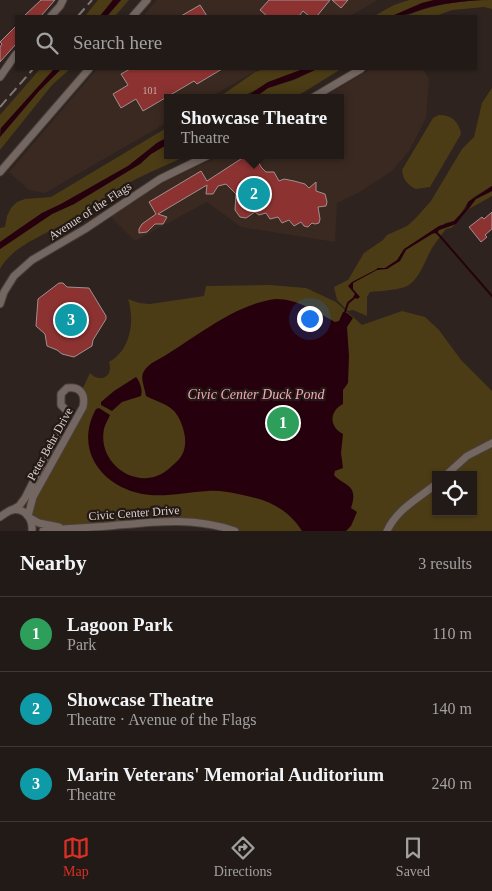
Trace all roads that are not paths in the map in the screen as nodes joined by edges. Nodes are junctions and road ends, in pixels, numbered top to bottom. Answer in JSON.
{"nodes":[{"id":1,"x":63,"y":0,"type":"edge"},
{"id":2,"x":147,"y":0,"type":"edge"},
{"id":3,"x":53,"y":15,"type":"edge"},
{"id":4,"x":134,"y":15,"type":"edge"},
{"id":5,"x":15,"y":55,"type":"edge"},
{"id":6,"x":88,"y":70,"type":"edge"},
{"id":7,"x":359,"y":70,"type":"edge"},
{"id":8,"x":0,"y":77,"type":"edge"},
{"id":9,"x":319,"y":94,"type":"edge"},
{"id":10,"x":201,"y":159,"type":"edge"},
{"id":11,"x":0,"y":172,"type":"edge"},
{"id":12,"x":0,"y":304,"type":"edge"},
{"id":13,"x":492,"y":443,"type":"edge"},
{"id":14,"x":450,"y":471,"type":"edge"},
{"id":15,"x":432,"y":487,"type":"edge"},
{"id":16,"x":12,"y":510,"type":"junction"},
{"id":17,"x":1,"y":517,"type":"edge"},
{"id":18,"x":29,"y":517,"type":"junction"},
{"id":19,"x":64,"y":528,"type":"junction"},
{"id":20,"x":32,"y":531,"type":"edge"},
{"id":21,"x":44,"y":531,"type":"edge"},
{"id":22,"x":235,"y":531,"type":"edge"},
{"id":23,"x":387,"y":531,"type":"edge"}],
"edges":[{"from":1,"to":3,"type":"street"},
{"from":2,"to":4,"type":"street"},
{"from":5,"to":8,"type":"street"},
{"from":6,"to":11,"type":"street"},
{"from":7,"to":9,"type":"street"},
{"from":10,"to":12,"type":"street","name":"Avenue of the Flags"},
{"from":13,"to":14,"type":"street"},
{"from":15,"to":23,"type":"street"},
{"from":16,"to":17,"type":"street"},
{"from":16,"to":18,"type":"street","name":"Civic Center Drive"},
{"from":16,"to":18,"type":"street","name":"Peter Behr Drive"},
{"from":18,"to":19,"type":"street","name":"Civic Center Drive"},
{"from":18,"to":20,"type":"street"},
{"from":19,"to":21,"type":"street","name":"Civic Center Drive"},
{"from":19,"to":22,"type":"street","name":"Civic Center Drive"}]}
